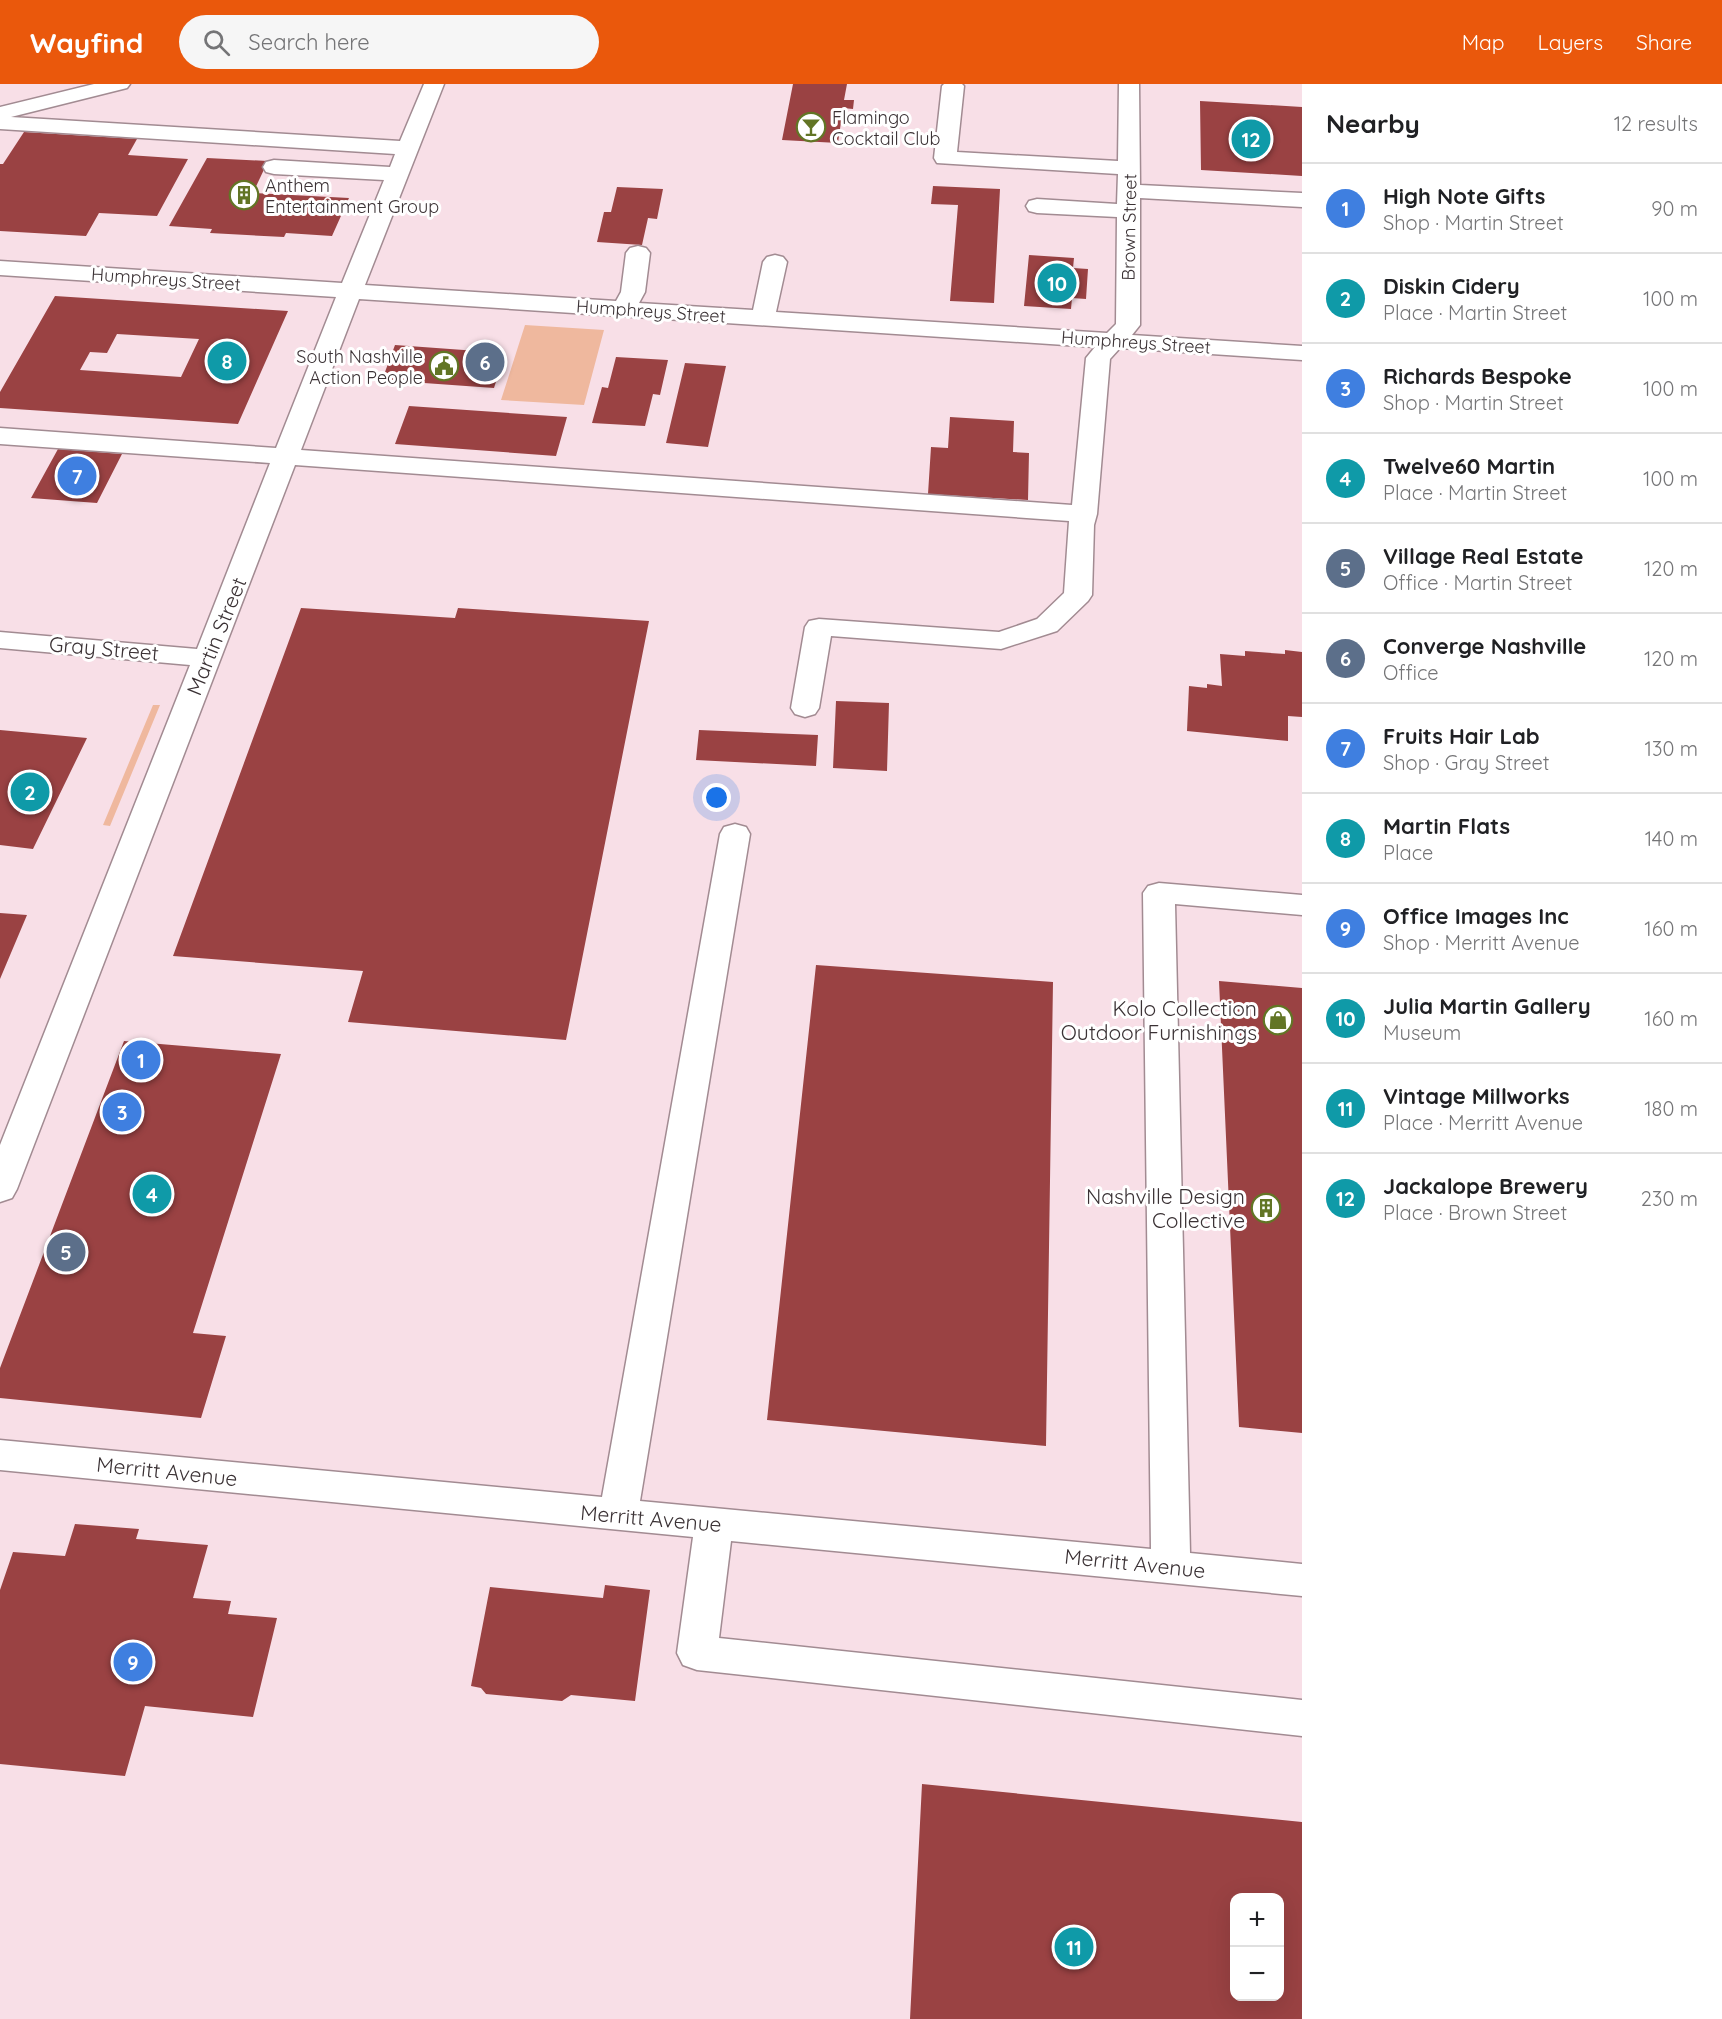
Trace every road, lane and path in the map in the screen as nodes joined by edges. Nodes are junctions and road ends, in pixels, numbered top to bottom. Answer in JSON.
{"nodes":[{"id":1,"x":120,"y":84,"type":"edge"},
{"id":2,"x":434,"y":84,"type":"edge"},
{"id":3,"x":1130,"y":84,"type":"edge"},
{"id":4,"x":953,"y":86,"type":"dead end"},
{"id":5,"x":0,"y":114,"type":"edge"},
{"id":6,"x":0,"y":123,"type":"edge"},
{"id":7,"x":409,"y":148,"type":"junction"},
{"id":8,"x":274,"y":168,"type":"dead end"},
{"id":9,"x":1130,"y":168,"type":"junction"},
{"id":10,"x":398,"y":174,"type":"junction"},
{"id":11,"x":1129,"y":201,"type":"junction"},
{"id":12,"x":1302,"y":201,"type":"edge"},
{"id":13,"x":1037,"y":206,"type":"dead end"},
{"id":14,"x":638,"y":253,"type":"dead end"},
{"id":15,"x":775,"y":262,"type":"dead end"},
{"id":16,"x":0,"y":268,"type":"edge"},
{"id":17,"x":350,"y":292,"type":"junction"},
{"id":18,"x":624,"y":309,"type":"junction"},
{"id":19,"x":763,"y":318,"type":"junction"},
{"id":20,"x":1106,"y":350,"type":"junction"},
{"id":21,"x":1302,"y":353,"type":"edge"},
{"id":22,"x":0,"y":435,"type":"edge"},
{"id":23,"x":286,"y":455,"type":"junction"},
{"id":24,"x":1084,"y":514,"type":"junction"},
{"id":25,"x":0,"y":640,"type":"edge"},
{"id":26,"x":207,"y":657,"type":"junction"},
{"id":27,"x":805,"y":708,"type":"dead end"},
{"id":28,"x":735,"y":834,"type":"dead end"},
{"id":29,"x":1293,"y":904,"type":"edge"},
{"id":30,"x":0,"y":1189,"type":"edge"},
{"id":31,"x":0,"y":1455,"type":"edge"},
{"id":32,"x":618,"y":1514,"type":"junction"},
{"id":33,"x":714,"y":1524,"type":"junction"},
{"id":34,"x":1171,"y":1567,"type":"junction"},
{"id":35,"x":1302,"y":1580,"type":"edge"},
{"id":36,"x":1302,"y":1718,"type":"edge"}],
"edges":[{"from":1,"to":5,"type":"street"},
{"from":2,"to":7,"type":"street","name":"Martin Street"},
{"from":3,"to":9,"type":"street","name":"Brown Street"},
{"from":4,"to":9,"type":"street"},
{"from":6,"to":7,"type":"street"},
{"from":7,"to":10,"type":"street","name":"Martin Street"},
{"from":8,"to":10,"type":"street"},
{"from":9,"to":11,"type":"street","name":"Brown Street"},
{"from":10,"to":17,"type":"street","name":"Martin Street"},
{"from":11,"to":12,"type":"street"},
{"from":11,"to":13,"type":"street"},
{"from":11,"to":20,"type":"street","name":"Brown Street"},
{"from":14,"to":18,"type":"street"},
{"from":15,"to":19,"type":"street"},
{"from":16,"to":17,"type":"street","name":"Humphreys Street"},
{"from":17,"to":18,"type":"street","name":"Humphreys Street"},
{"from":17,"to":23,"type":"street","name":"Martin Street"},
{"from":18,"to":19,"type":"street","name":"Humphreys Street"},
{"from":19,"to":20,"type":"street","name":"Humphreys Street"},
{"from":20,"to":21,"type":"street","name":"Humphreys Street"},
{"from":20,"to":24,"type":"street"},
{"from":22,"to":23,"type":"street"},
{"from":23,"to":24,"type":"street"},
{"from":23,"to":26,"type":"street","name":"Martin Street"},
{"from":24,"to":27,"type":"street"},
{"from":25,"to":26,"type":"street","name":"Gray Street"},
{"from":26,"to":30,"type":"street","name":"Martin Street"},
{"from":28,"to":32,"type":"street"},
{"from":29,"to":34,"type":"street"},
{"from":31,"to":32,"type":"street","name":"Merritt Avenue"},
{"from":32,"to":33,"type":"street","name":"Merritt Avenue"},
{"from":33,"to":34,"type":"street","name":"Merritt Avenue"},
{"from":33,"to":36,"type":"street"},
{"from":34,"to":35,"type":"street","name":"Merritt Avenue"}]}
